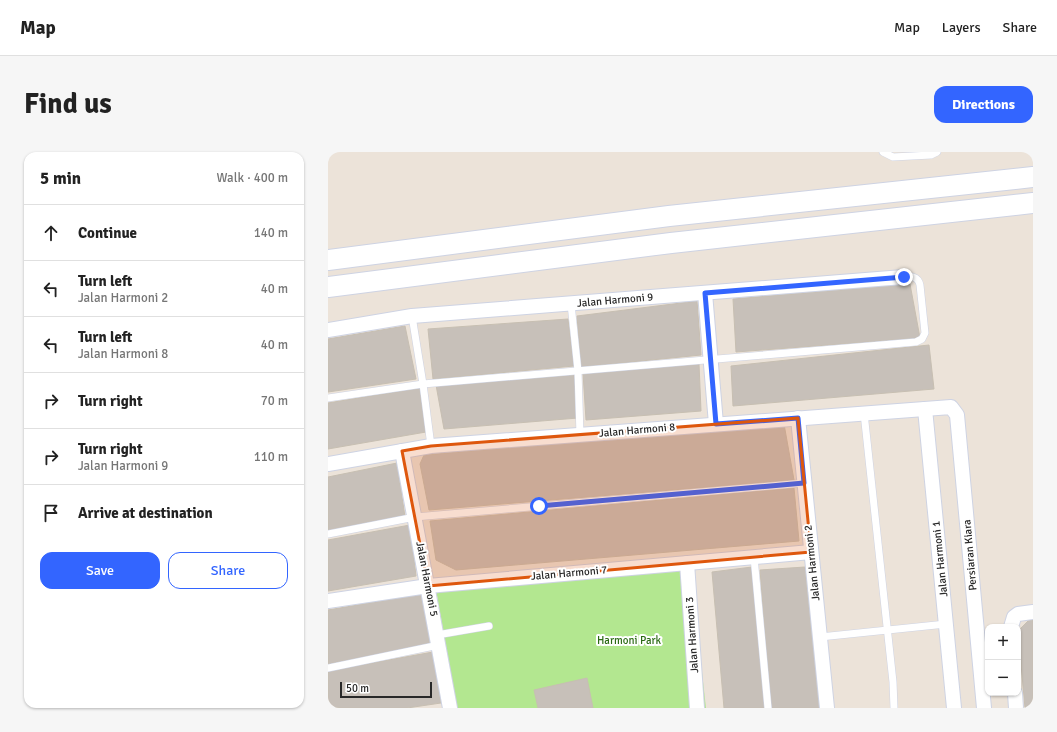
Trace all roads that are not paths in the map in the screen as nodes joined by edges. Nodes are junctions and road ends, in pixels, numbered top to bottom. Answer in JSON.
{"nodes":[{"id":1,"x":883,"y":152,"type":"edge"},
{"id":2,"x":937,"y":152,"type":"edge"},
{"id":3,"x":1033,"y":177,"type":"edge"},
{"id":4,"x":1033,"y":203,"type":"edge"},
{"id":5,"x":328,"y":260,"type":"edge"},
{"id":6,"x":904,"y":277,"type":"joint"},
{"id":7,"x":328,"y":287,"type":"edge"},
{"id":8,"x":705,"y":293,"type":"junction"},
{"id":9,"x":571,"y":304,"type":"junction"},
{"id":10,"x":412,"y":316,"type":"junction"},
{"id":11,"x":328,"y":330,"type":"edge"},
{"id":12,"x":711,"y":360,"type":"junction"},
{"id":13,"x":578,"y":371,"type":"junction"},
{"id":14,"x":423,"y":384,"type":"junction"},
{"id":15,"x":328,"y":398,"type":"edge"},
{"id":16,"x":948,"y":407,"type":"joint"},
{"id":17,"x":925,"y":409,"type":"junction"},
{"id":18,"x":864,"y":413,"type":"junction"},
{"id":19,"x":798,"y":418,"type":"junction"},
{"id":20,"x":716,"y":424,"type":"junction"},
{"id":21,"x":580,"y":435,"type":"junction"},
{"id":22,"x":430,"y":446,"type":"junction"},
{"id":23,"x":402,"y":451,"type":"junction"},
{"id":24,"x":328,"y":464,"type":"edge"},
{"id":25,"x":804,"y":483,"type":"junction"},
{"id":26,"x":415,"y":517,"type":"junction"},
{"id":27,"x":328,"y":534,"type":"edge"},
{"id":28,"x":811,"y":552,"type":"junction"},
{"id":29,"x":754,"y":557,"type":"junction"},
{"id":30,"x":687,"y":562,"type":"junction"},
{"id":31,"x":428,"y":586,"type":"junction"},
{"id":32,"x":328,"y":601,"type":"edge"},
{"id":33,"x":1033,"y":612,"type":"edge"},
{"id":34,"x":1012,"y":622,"type":"edge"},
{"id":35,"x":946,"y":624,"type":"junction"},
{"id":36,"x":489,"y":626,"type":"dead end"},
{"id":37,"x":888,"y":629,"type":"junction"},
{"id":38,"x":820,"y":638,"type":"junction"},
{"id":39,"x":438,"y":640,"type":"junction"},
{"id":40,"x":328,"y":668,"type":"edge"},
{"id":41,"x":1015,"y":696,"type":"edge"},
{"id":42,"x":450,"y":708,"type":"edge"},
{"id":43,"x":698,"y":708,"type":"edge"},
{"id":44,"x":768,"y":708,"type":"edge"},
{"id":45,"x":827,"y":708,"type":"edge"},
{"id":46,"x":894,"y":708,"type":"edge"},
{"id":47,"x":954,"y":708,"type":"edge"},
{"id":48,"x":984,"y":708,"type":"edge"},
{"id":49,"x":1016,"y":708,"type":"edge"}],
"edges":[{"from":1,"to":2,"type":"lane"},
{"from":3,"to":5,"type":"main road"},
{"from":4,"to":7,"type":"main road"},
{"from":6,"to":8,"type":"street","name":"Jalan Harmoni 9"},
{"from":6,"to":12,"type":"lane"},
{"from":8,"to":9,"type":"street","name":"Jalan Harmoni 9"},
{"from":8,"to":12,"type":"street"},
{"from":9,"to":10,"type":"street","name":"Jalan Harmoni 9"},
{"from":9,"to":13,"type":"lane"},
{"from":10,"to":11,"type":"street","name":"Jalan Harmoni 9"},
{"from":10,"to":14,"type":"lane"},
{"from":12,"to":13,"type":"lane"},
{"from":12,"to":20,"type":"street"},
{"from":13,"to":14,"type":"lane"},
{"from":13,"to":21,"type":"lane"},
{"from":14,"to":15,"type":"lane"},
{"from":14,"to":22,"type":"lane"},
{"from":16,"to":17,"type":"street","name":"Jalan Harmoni 8"},
{"from":16,"to":48,"type":"street","name":"Persiaran Kiara"},
{"from":17,"to":18,"type":"street","name":"Jalan Harmoni 8"},
{"from":17,"to":35,"type":"street","name":"Jalan Harmoni 1"},
{"from":18,"to":19,"type":"street","name":"Jalan Harmoni 8"},
{"from":18,"to":37,"type":"lane"},
{"from":19,"to":20,"type":"street","name":"Jalan Harmoni 8"},
{"from":19,"to":25,"type":"street","name":"Jalan Harmoni 2"},
{"from":20,"to":21,"type":"street","name":"Jalan Harmoni 8"},
{"from":21,"to":22,"type":"street","name":"Jalan Harmoni 8"},
{"from":22,"to":23,"type":"street","name":"Jalan Harmoni 8"},
{"from":23,"to":24,"type":"street","name":"Jalan Harmoni 8"},
{"from":23,"to":26,"type":"street","name":"Jalan Harmoni 5"},
{"from":25,"to":26,"type":"lane"},
{"from":25,"to":28,"type":"street","name":"Jalan Harmoni 2"},
{"from":26,"to":27,"type":"lane"},
{"from":26,"to":31,"type":"street","name":"Jalan Harmoni 5"},
{"from":28,"to":29,"type":"street","name":"Jalan Harmoni 7"},
{"from":28,"to":38,"type":"street","name":"Jalan Harmoni 2"},
{"from":29,"to":30,"type":"street","name":"Jalan Harmoni 7"},
{"from":29,"to":44,"type":"lane"},
{"from":30,"to":31,"type":"street","name":"Jalan Harmoni 7"},
{"from":30,"to":43,"type":"street","name":"Jalan Harmoni 3"},
{"from":31,"to":32,"type":"street","name":"Jalan Harmoni 7"},
{"from":31,"to":39,"type":"street","name":"Jalan Harmoni 5"},
{"from":33,"to":34,"type":"street"},
{"from":35,"to":37,"type":"lane"},
{"from":35,"to":47,"type":"street","name":"Jalan Harmoni 1"},
{"from":36,"to":39,"type":"lane"},
{"from":37,"to":38,"type":"lane"},
{"from":37,"to":46,"type":"lane"},
{"from":38,"to":45,"type":"street","name":"Jalan Harmoni 2"},
{"from":39,"to":40,"type":"lane"},
{"from":39,"to":42,"type":"street","name":"Jalan Harmoni 5"},
{"from":41,"to":49,"type":"street"}]}
